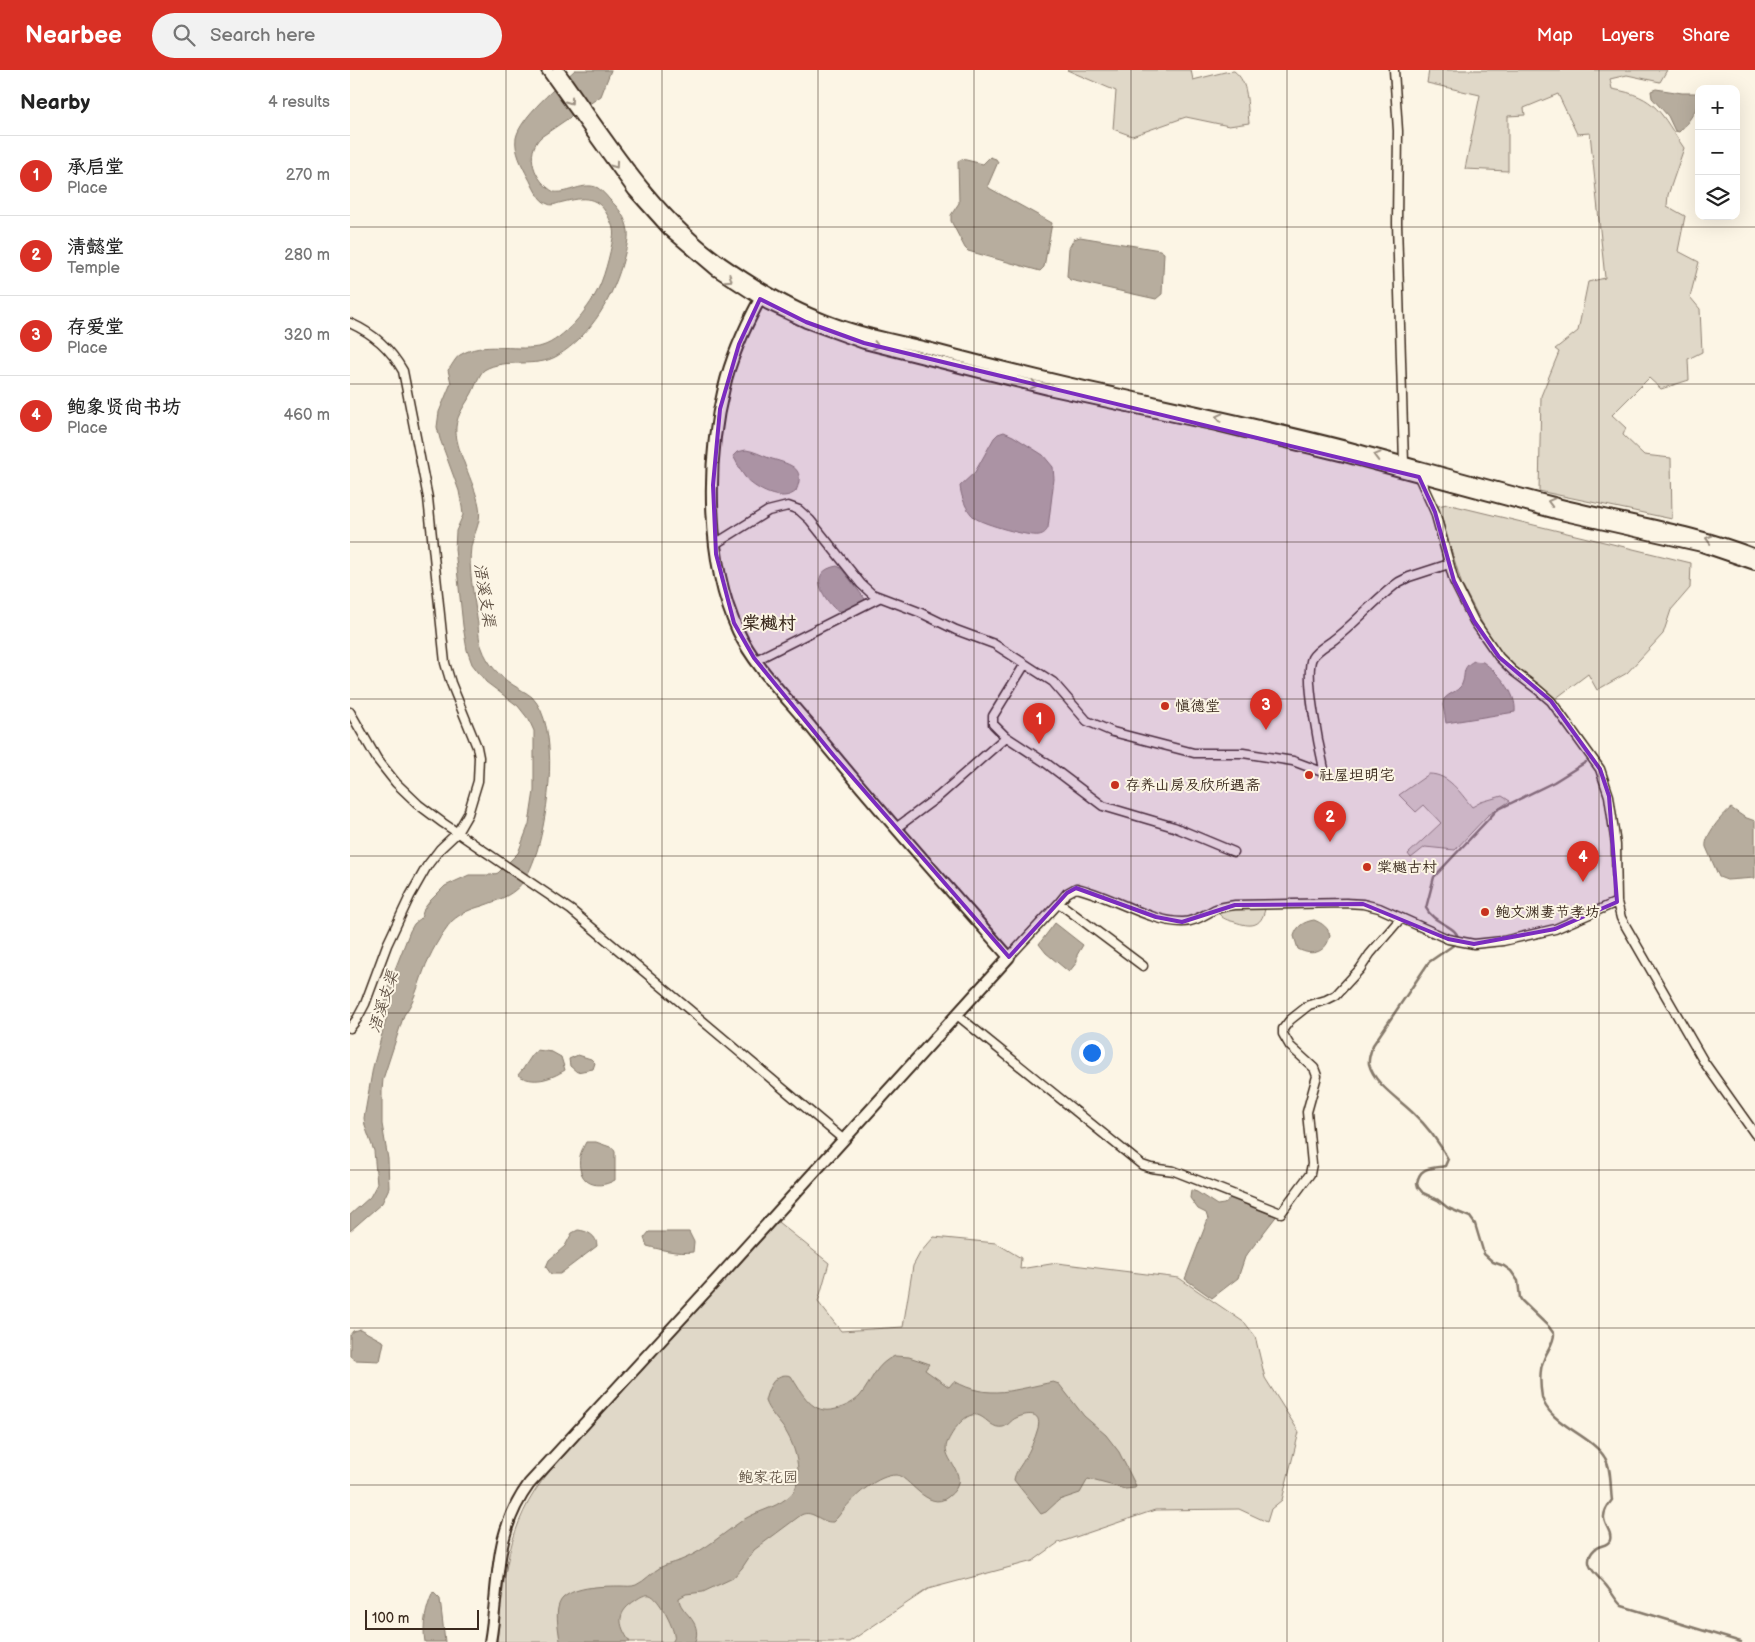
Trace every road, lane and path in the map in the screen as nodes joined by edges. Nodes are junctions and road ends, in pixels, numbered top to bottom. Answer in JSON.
{"nodes":[{"id":1,"x":1394,"y":70,"type":"edge"},
{"id":2,"x":554,"y":72,"type":"edge"},
{"id":3,"x":591,"y":123,"type":"junction"},
{"id":4,"x":760,"y":299,"type":"junction"},
{"id":5,"x":350,"y":323,"type":"edge"},
{"id":6,"x":1404,"y":463,"type":"junction"},
{"id":7,"x":1420,"y":476,"type":"junction"},
{"id":8,"x":715,"y":544,"type":"junction"},
{"id":9,"x":1755,"y":554,"type":"edge"},
{"id":10,"x":1449,"y":564,"type":"junction"},
{"id":11,"x":1755,"y":564,"type":"edge"},
{"id":12,"x":879,"y":598,"type":"junction"},
{"id":13,"x":756,"y":660,"type":"junction"},
{"id":14,"x":1025,"y":664,"type":"junction"},
{"id":15,"x":350,"y":712,"type":"edge"},
{"id":16,"x":1006,"y":737,"type":"junction"},
{"id":17,"x":896,"y":828,"type":"junction"},
{"id":18,"x":457,"y":833,"type":"junction"},
{"id":19,"x":1234,"y":852,"type":"dead end"},
{"id":20,"x":1618,"y":902,"type":"junction"},
{"id":21,"x":1058,"y":903,"type":"junction"},
{"id":22,"x":1401,"y":918,"type":"junction"},
{"id":23,"x":1009,"y":957,"type":"junction"},
{"id":24,"x":1143,"y":966,"type":"dead end"},
{"id":25,"x":957,"y":1015,"type":"junction"},
{"id":26,"x":350,"y":1028,"type":"edge"},
{"id":27,"x":1755,"y":1134,"type":"edge"},
{"id":28,"x":844,"y":1140,"type":"junction"},
{"id":29,"x":490,"y":1642,"type":"edge"}],
"edges":[{"from":1,"to":6,"type":"street"},
{"from":2,"to":3,"type":"main road"},
{"from":3,"to":4,"type":"main road","one_way":true},
{"from":6,"to":3,"type":"main road","one_way":true},
{"from":4,"to":7,"type":"main road","one_way":true},
{"from":4,"to":8,"type":"main road"},
{"from":5,"to":18,"type":"street"},
{"from":9,"to":6,"type":"main road","one_way":true},
{"from":7,"to":10,"type":"street"},
{"from":7,"to":11,"type":"main road"},
{"from":8,"to":12,"type":"street"},
{"from":8,"to":13,"type":"main road"},
{"from":10,"to":14,"type":"street"},
{"from":10,"to":20,"type":"street"},
{"from":12,"to":13,"type":"street"},
{"from":12,"to":14,"type":"street"},
{"from":13,"to":17,"type":"main road"},
{"from":14,"to":16,"type":"street"},
{"from":15,"to":18,"type":"street"},
{"from":16,"to":17,"type":"street"},
{"from":16,"to":19,"type":"street"},
{"from":17,"to":23,"type":"main road"},
{"from":18,"to":26,"type":"street"},
{"from":18,"to":28,"type":"street"},
{"from":20,"to":22,"type":"street"},
{"from":20,"to":27,"type":"street"},
{"from":21,"to":22,"type":"street"},
{"from":21,"to":23,"type":"street"},
{"from":21,"to":24,"type":"street"},
{"from":22,"to":25,"type":"street"},
{"from":23,"to":25,"type":"main road"},
{"from":25,"to":28,"type":"main road"},
{"from":28,"to":29,"type":"main road"}]}
